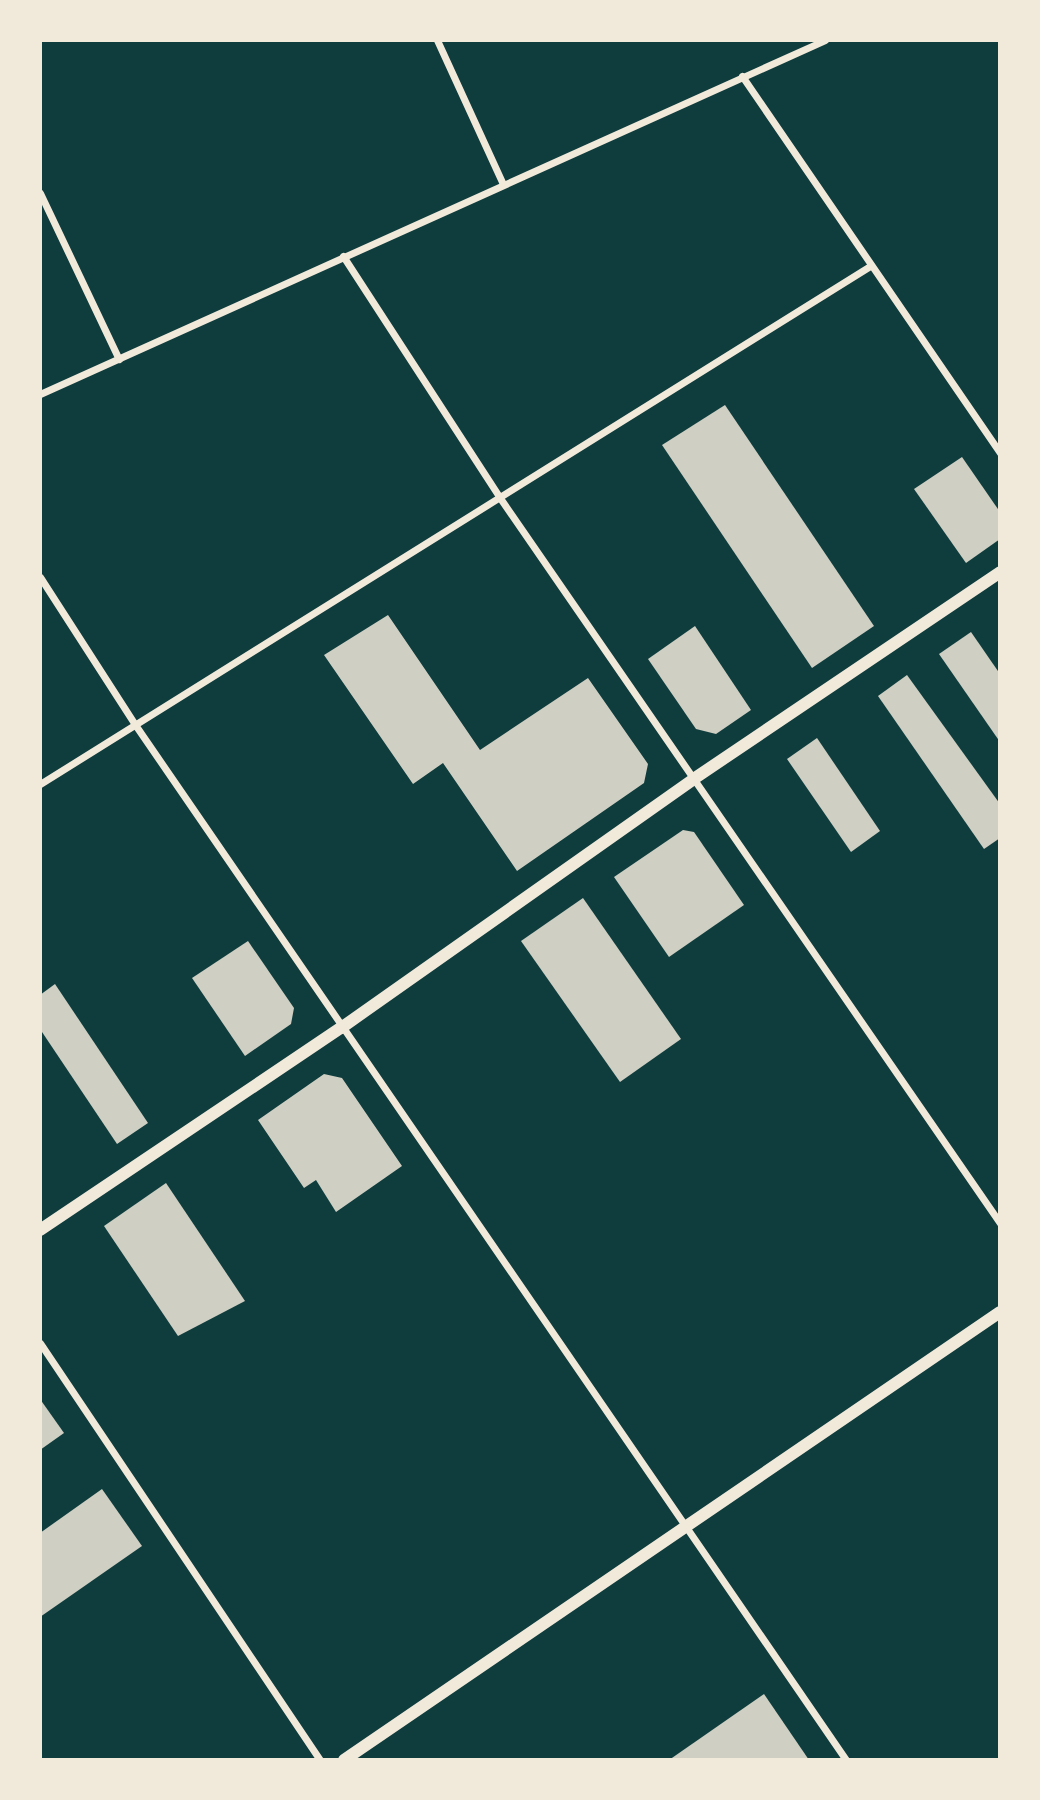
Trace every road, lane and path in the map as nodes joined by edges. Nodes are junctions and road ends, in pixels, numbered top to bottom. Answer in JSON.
{"nodes":[{"id":1,"x":437,"y":40,"type":"edge"},
{"id":2,"x":825,"y":40,"type":"edge"},
{"id":3,"x":742,"y":76,"type":"junction"},
{"id":4,"x":503,"y":184,"type":"junction"},
{"id":5,"x":40,"y":192,"type":"edge"},
{"id":6,"x":343,"y":256,"type":"junction"},
{"id":7,"x":870,"y":266,"type":"junction"},
{"id":8,"x":119,"y":359,"type":"junction"},
{"id":9,"x":40,"y":394,"type":"edge"},
{"id":10,"x":1000,"y":453,"type":"edge"},
{"id":11,"x":500,"y":498,"type":"junction"},
{"id":12,"x":1000,"y":572,"type":"edge"},
{"id":13,"x":40,"y":577,"type":"edge"},
{"id":14,"x":136,"y":726,"type":"junction"},
{"id":15,"x":695,"y":778,"type":"junction"},
{"id":16,"x":40,"y":784,"type":"edge"},
{"id":17,"x":341,"y":1028,"type":"junction"},
{"id":18,"x":1000,"y":1223,"type":"edge"},
{"id":19,"x":40,"y":1230,"type":"edge"},
{"id":20,"x":1000,"y":1312,"type":"edge"},
{"id":21,"x":40,"y":1343,"type":"edge"},
{"id":22,"x":686,"y":1527,"type":"junction"},
{"id":23,"x":320,"y":1760,"type":"edge"},
{"id":24,"x":344,"y":1760,"type":"edge"},
{"id":25,"x":846,"y":1760,"type":"edge"}],
"edges":[{"from":1,"to":4,"type":"street"},
{"from":2,"to":3,"type":"street"},
{"from":3,"to":4,"type":"street"},
{"from":3,"to":7,"type":"street"},
{"from":4,"to":6,"type":"street"},
{"from":5,"to":8,"type":"street"},
{"from":6,"to":8,"type":"street"},
{"from":6,"to":11,"type":"street"},
{"from":7,"to":10,"type":"street"},
{"from":7,"to":11,"type":"street"},
{"from":8,"to":9,"type":"street"},
{"from":11,"to":14,"type":"street"},
{"from":11,"to":15,"type":"street"},
{"from":12,"to":15,"type":"street"},
{"from":13,"to":14,"type":"street"},
{"from":14,"to":16,"type":"street"},
{"from":14,"to":17,"type":"street"},
{"from":15,"to":17,"type":"street"},
{"from":15,"to":18,"type":"street"},
{"from":17,"to":19,"type":"street"},
{"from":17,"to":22,"type":"street"},
{"from":20,"to":22,"type":"street"},
{"from":21,"to":23,"type":"street"},
{"from":22,"to":24,"type":"street"},
{"from":22,"to":25,"type":"street"}]}
